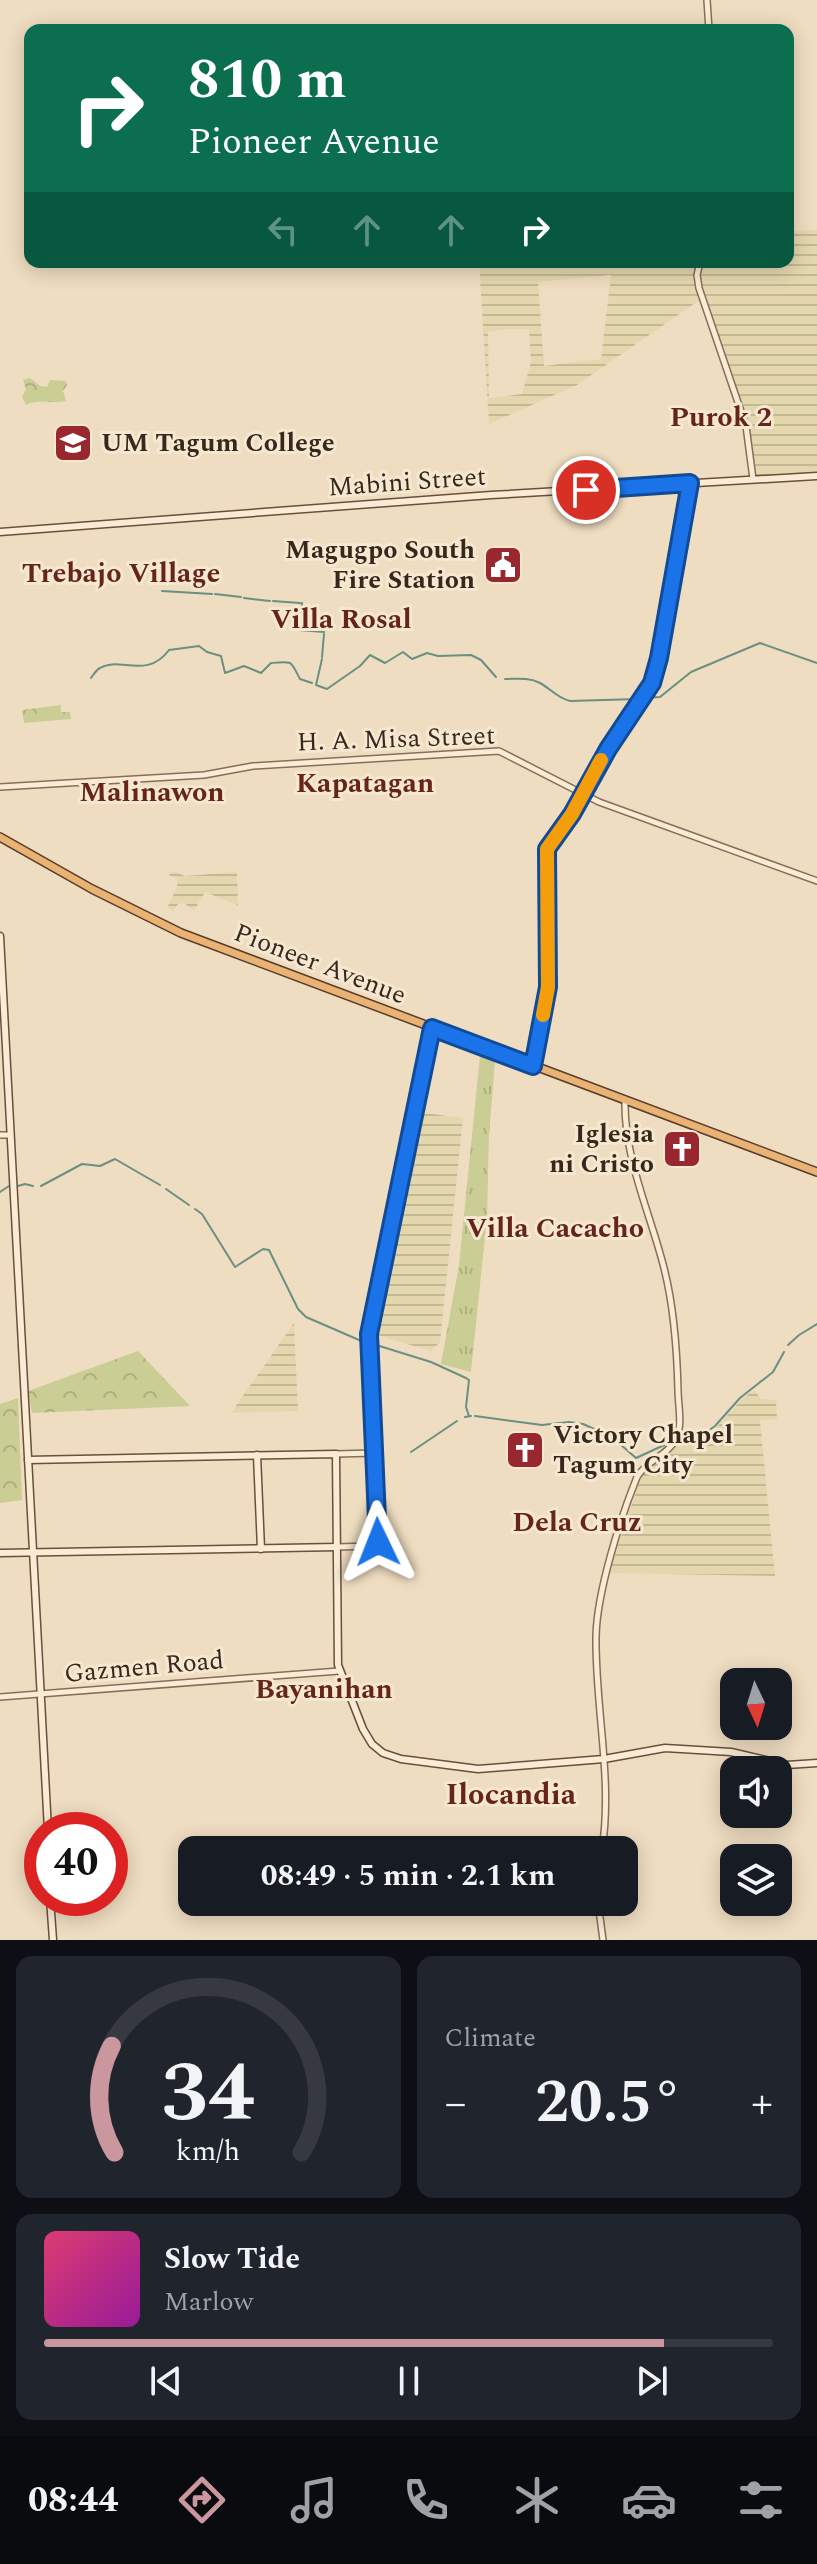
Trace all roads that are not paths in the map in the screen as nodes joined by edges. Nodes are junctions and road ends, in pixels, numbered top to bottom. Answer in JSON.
{"nodes":[{"id":1,"x":707,"y":0,"type":"edge"},
{"id":2,"x":709,"y":24,"type":"edge"},
{"id":3,"x":699,"y":268,"type":"edge"},
{"id":4,"x":817,"y":476,"type":"edge"},
{"id":5,"x":753,"y":479,"type":"junction"},
{"id":6,"x":690,"y":483,"type":"junction"},
{"id":7,"x":0,"y":532,"type":"edge"},
{"id":8,"x":0,"y":787,"type":"edge"},
{"id":9,"x":582,"y":795,"type":"junction"},
{"id":10,"x":0,"y":837,"type":"edge"},
{"id":11,"x":817,"y":881,"type":"edge"},
{"id":12,"x":0,"y":936,"type":"edge"},
{"id":13,"x":432,"y":1028,"type":"junction"},
{"id":14,"x":533,"y":1066,"type":"junction"},
{"id":15,"x":625,"y":1101,"type":"junction"},
{"id":16,"x":0,"y":1135,"type":"edge"},
{"id":17,"x":10,"y":1135,"type":"junction"},
{"id":18,"x":817,"y":1172,"type":"edge"},
{"id":19,"x":374,"y":1453,"type":"junction"},
{"id":20,"x":336,"y":1454,"type":"junction"},
{"id":21,"x":257,"y":1455,"type":"junction"},
{"id":22,"x":28,"y":1460,"type":"junction"},
{"id":23,"x":337,"y":1547,"type":"junction"},
{"id":24,"x":261,"y":1549,"type":"junction"},
{"id":25,"x":33,"y":1551,"type":"junction"},
{"id":26,"x":0,"y":1553,"type":"edge"},
{"id":27,"x":339,"y":1671,"type":"junction"},
{"id":28,"x":41,"y":1696,"type":"junction"},
{"id":29,"x":0,"y":1697,"type":"edge"},
{"id":30,"x":604,"y":1759,"type":"junction"},
{"id":31,"x":817,"y":1763,"type":"edge"},
{"id":32,"x":47,"y":1812,"type":"edge"},
{"id":33,"x":603,"y":1836,"type":"edge"},
{"id":34,"x":51,"y":1916,"type":"edge"},
{"id":35,"x":600,"y":1916,"type":"edge"},
{"id":36,"x":53,"y":1940,"type":"edge"},
{"id":37,"x":603,"y":1940,"type":"edge"}],
"edges":[{"from":1,"to":2,"type":"street"},
{"from":3,"to":5,"type":"street"},
{"from":4,"to":5,"type":"main road","name":"Mabini Street"},
{"from":5,"to":6,"type":"main road","name":"Mabini Street"},
{"from":6,"to":7,"type":"main road","name":"Mabini Street"},
{"from":6,"to":9,"type":"street"},
{"from":8,"to":9,"type":"street","name":"H. A. Misa Street"},
{"from":9,"to":11,"type":"street","name":"H. A. Misa Street"},
{"from":9,"to":14,"type":"street"},
{"from":10,"to":13,"type":"highway","name":"Pioneer Avenue"},
{"from":12,"to":17,"type":"main road"},
{"from":13,"to":14,"type":"highway","name":"Pioneer Avenue"},
{"from":13,"to":19,"type":"street"},
{"from":14,"to":15,"type":"highway","name":"Pioneer Avenue"},
{"from":15,"to":18,"type":"highway","name":"Pioneer Avenue"},
{"from":15,"to":30,"type":"street"},
{"from":16,"to":17,"type":"street"},
{"from":17,"to":22,"type":"main road"},
{"from":19,"to":20,"type":"street"},
{"from":19,"to":23,"type":"street"},
{"from":20,"to":21,"type":"main road"},
{"from":20,"to":23,"type":"main road"},
{"from":21,"to":22,"type":"main road"},
{"from":21,"to":24,"type":"main road"},
{"from":22,"to":25,"type":"main road"},
{"from":23,"to":24,"type":"main road"},
{"from":23,"to":27,"type":"main road"},
{"from":24,"to":25,"type":"main road"},
{"from":25,"to":26,"type":"main road"},
{"from":25,"to":28,"type":"main road"},
{"from":27,"to":28,"type":"street","name":"Gazmen Road"},
{"from":27,"to":30,"type":"main road"},
{"from":28,"to":29,"type":"street","name":"Gazmen Road"},
{"from":28,"to":32,"type":"main road"},
{"from":30,"to":31,"type":"main road"},
{"from":30,"to":33,"type":"street"},
{"from":34,"to":36,"type":"main road"},
{"from":35,"to":37,"type":"street"}]}
